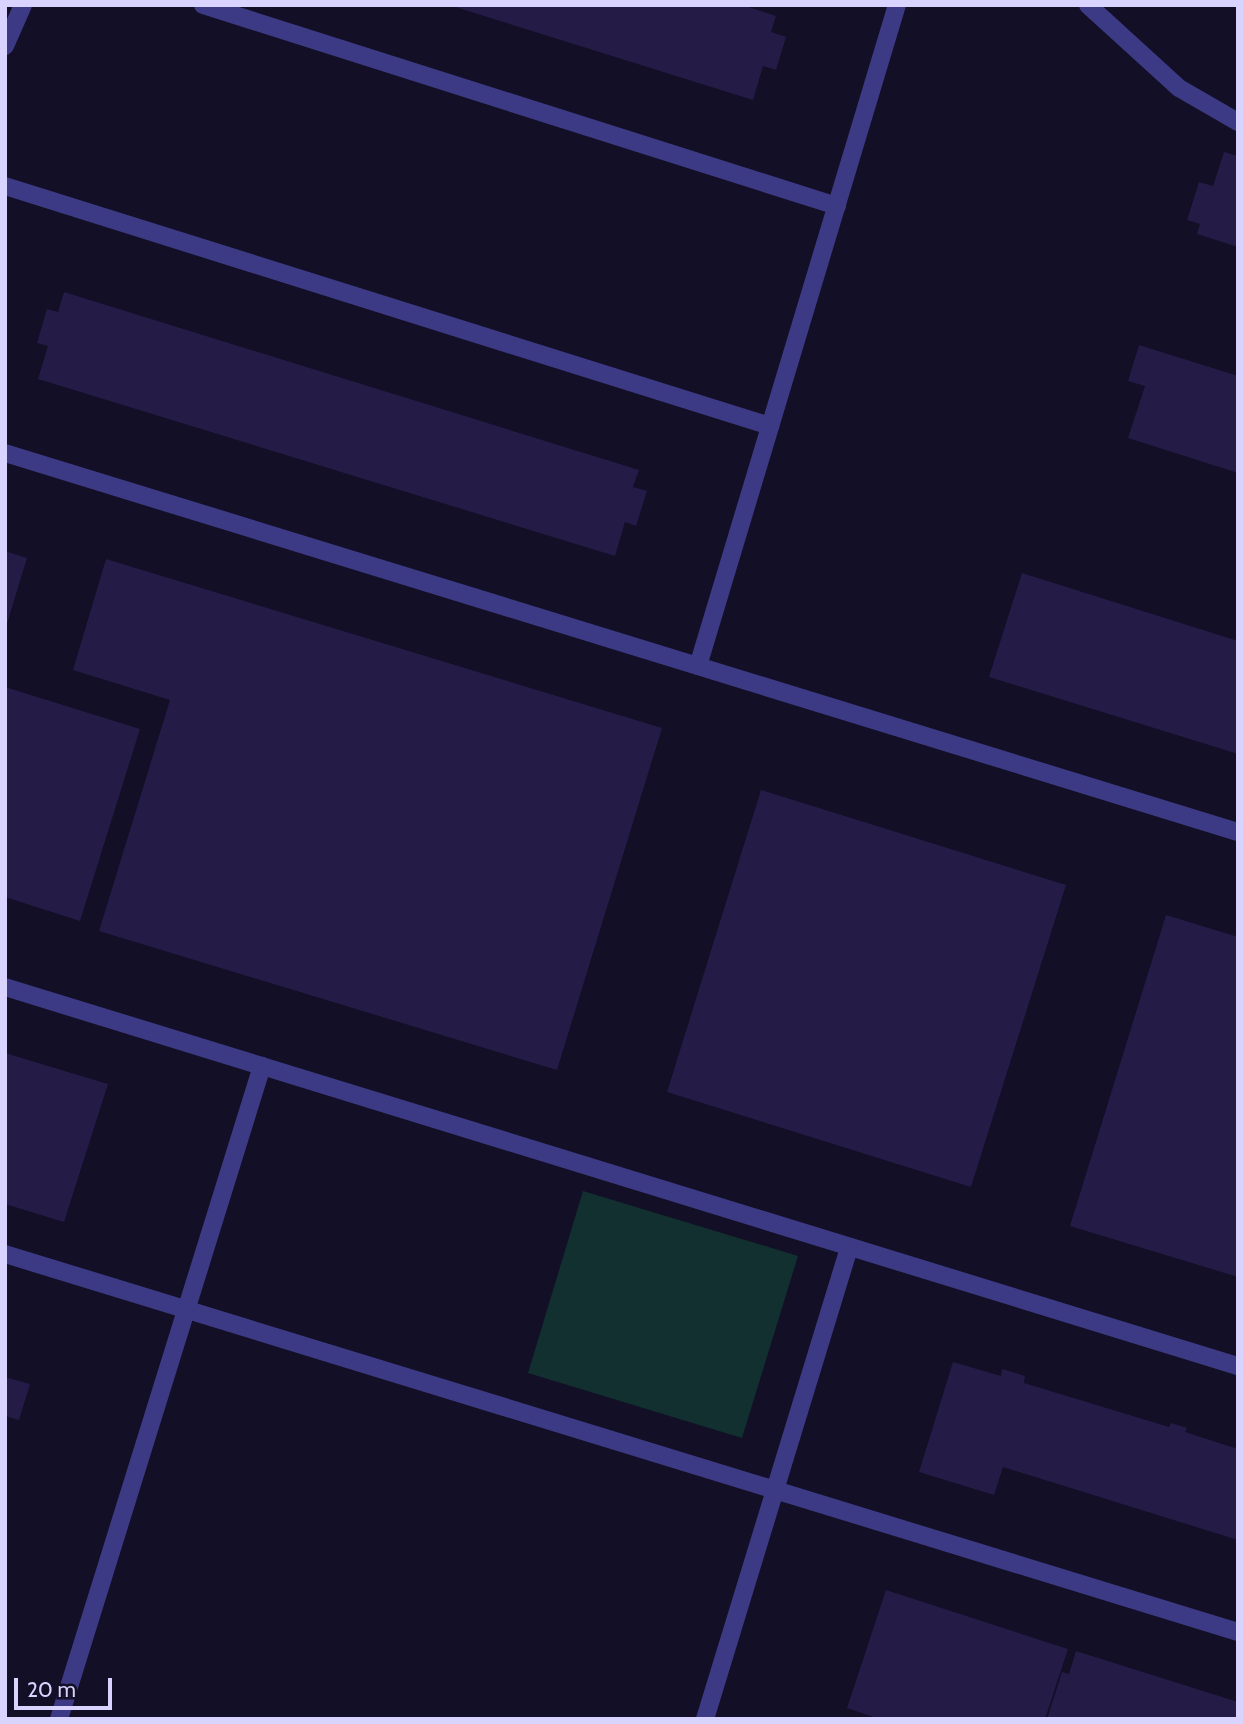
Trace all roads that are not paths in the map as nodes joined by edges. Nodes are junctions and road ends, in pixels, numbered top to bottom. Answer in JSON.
{"nodes":[{"id":1,"x":23,"y":5,"type":"edge"},
{"id":2,"x":203,"y":5,"type":"edge"},
{"id":3,"x":897,"y":5,"type":"edge"},
{"id":4,"x":1088,"y":5,"type":"edge"},
{"id":5,"x":5,"y":46,"type":"edge"},
{"id":6,"x":1238,"y":122,"type":"edge"},
{"id":7,"x":5,"y":186,"type":"edge"},
{"id":8,"x":837,"y":206,"type":"junction"},
{"id":9,"x":770,"y":426,"type":"junction"},
{"id":10,"x":5,"y":453,"type":"edge"},
{"id":11,"x":698,"y":666,"type":"junction"},
{"id":12,"x":1238,"y":832,"type":"edge"},
{"id":13,"x":5,"y":986,"type":"edge"},
{"id":14,"x":261,"y":1066,"type":"junction"},
{"id":15,"x":849,"y":1247,"type":"junction"},
{"id":16,"x":5,"y":1254,"type":"edge"},
{"id":17,"x":186,"y":1310,"type":"junction"},
{"id":18,"x":1238,"y":1366,"type":"edge"},
{"id":19,"x":775,"y":1489,"type":"junction"},
{"id":20,"x":1238,"y":1632,"type":"edge"},
{"id":21,"x":60,"y":1719,"type":"edge"},
{"id":22,"x":705,"y":1719,"type":"edge"}],
"edges":[{"from":1,"to":5,"type":"lane"},
{"from":2,"to":8,"type":"lane"},
{"from":3,"to":8,"type":"lane"},
{"from":4,"to":6,"type":"lane"},
{"from":7,"to":9,"type":"lane"},
{"from":8,"to":9,"type":"lane"},
{"from":9,"to":11,"type":"lane"},
{"from":10,"to":11,"type":"lane"},
{"from":11,"to":12,"type":"lane"},
{"from":13,"to":14,"type":"lane"},
{"from":14,"to":15,"type":"lane"},
{"from":14,"to":17,"type":"lane"},
{"from":15,"to":18,"type":"lane"},
{"from":15,"to":19,"type":"lane"},
{"from":16,"to":17,"type":"lane"},
{"from":17,"to":19,"type":"lane"},
{"from":17,"to":21,"type":"lane"},
{"from":19,"to":20,"type":"lane"},
{"from":19,"to":22,"type":"lane"}]}
